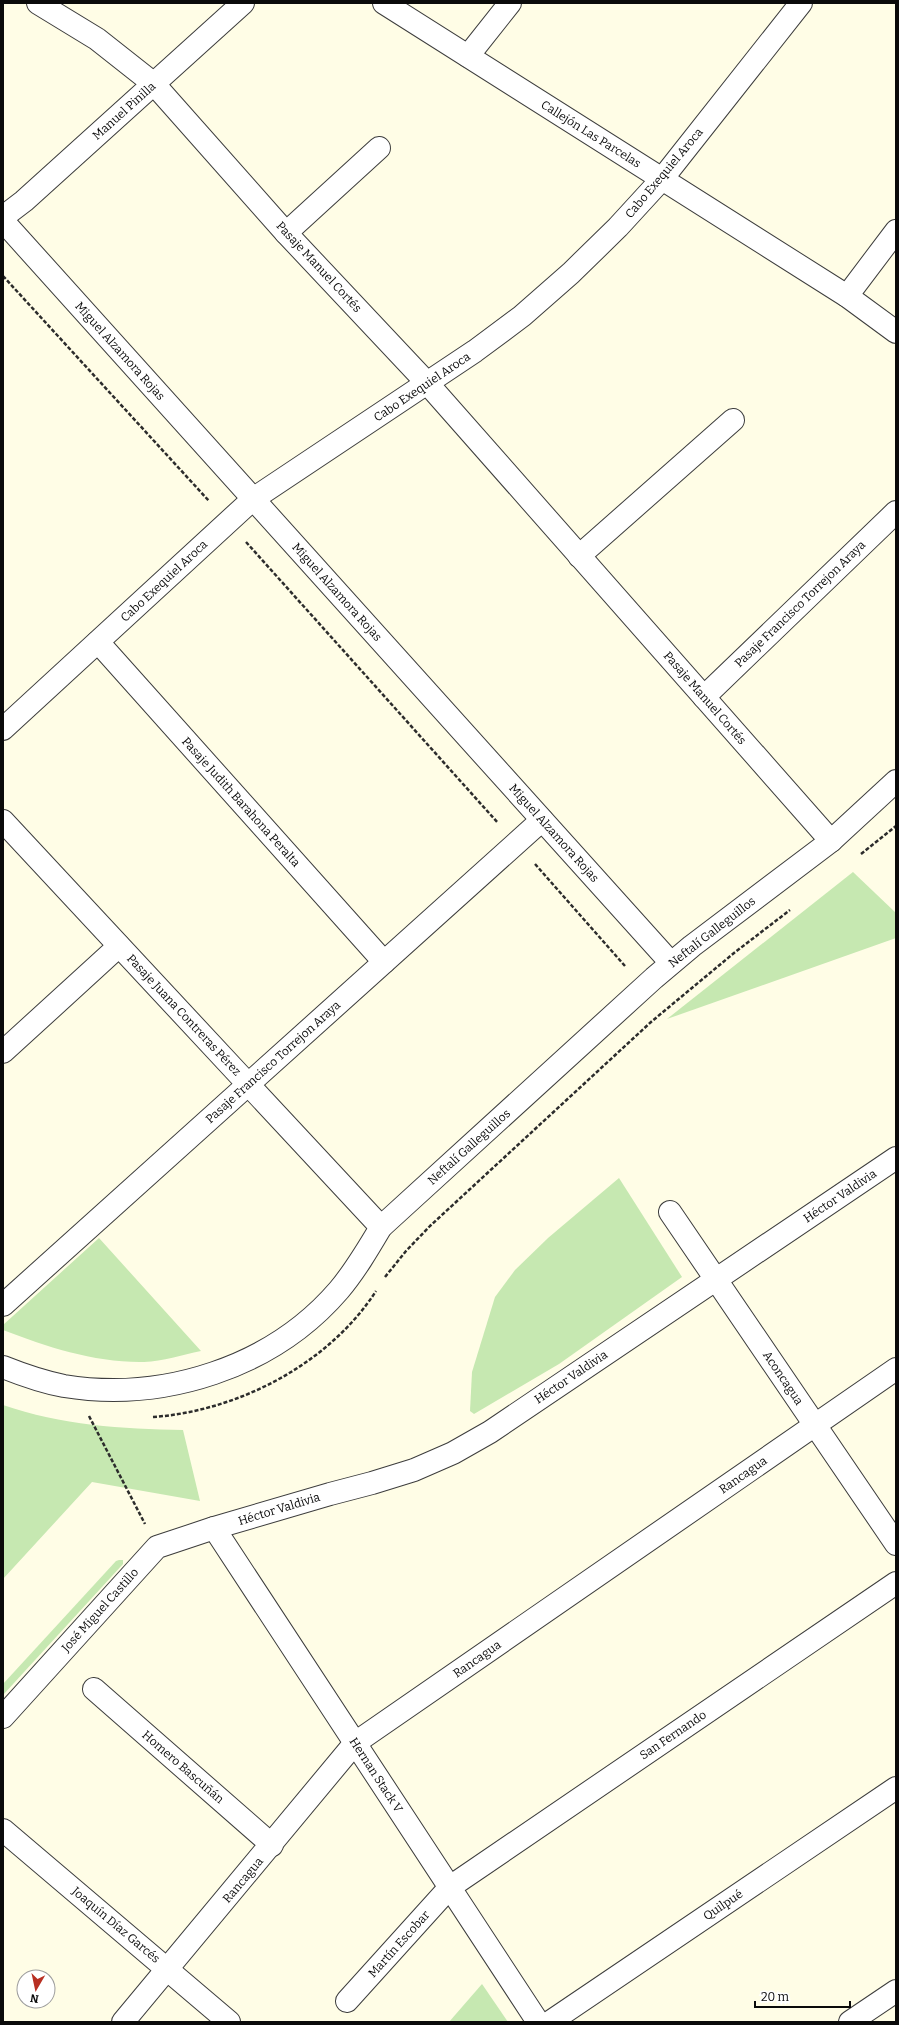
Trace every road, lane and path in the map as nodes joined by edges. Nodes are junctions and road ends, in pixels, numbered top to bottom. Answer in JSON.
{"nodes":[{"id":1,"x":38,"y":3,"type":"edge"},
{"id":2,"x":243,"y":3,"type":"edge"},
{"id":3,"x":384,"y":3,"type":"edge"},
{"id":4,"x":510,"y":3,"type":"edge"},
{"id":5,"x":801,"y":3,"type":"edge"},
{"id":6,"x":468,"y":56,"type":"junction"},
{"id":7,"x":154,"y":84,"type":"junction"},
{"id":8,"x":379,"y":148,"type":"dead end"},
{"id":9,"x":662,"y":179,"type":"junction"},
{"id":10,"x":3,"y":217,"type":"edge"},
{"id":11,"x":3,"y":221,"type":"edge"},
{"id":12,"x":896,"y":231,"type":"edge"},
{"id":13,"x":286,"y":232,"type":"junction"},
{"id":14,"x":3,"y":276,"type":"edge"},
{"id":15,"x":847,"y":296,"type":"junction"},
{"id":16,"x":896,"y":332,"type":"edge"},
{"id":17,"x":428,"y":384,"type":"junction"},
{"id":18,"x":733,"y":420,"type":"dead end"},
{"id":19,"x":253,"y":498,"type":"junction"},
{"id":20,"x":896,"y":512,"type":"edge"},
{"id":21,"x":228,"y":522,"type":"junction"},
{"id":22,"x":579,"y":556,"type":"junction"},
{"id":23,"x":98,"y":642,"type":"junction"},
{"id":24,"x":704,"y":697,"type":"junction"},
{"id":25,"x":3,"y":729,"type":"edge"},
{"id":26,"x":896,"y":781,"type":"edge"},
{"id":27,"x":542,"y":820,"type":"junction"},
{"id":28,"x":3,"y":821,"type":"edge"},
{"id":29,"x":831,"y":841,"type":"junction"},
{"id":30,"x":516,"y":843,"type":"junction"},
{"id":31,"x":119,"y":946,"type":"junction"},
{"id":32,"x":384,"y":962,"type":"junction"},
{"id":33,"x":671,"y":963,"type":"junction"},
{"id":34,"x":644,"y":987,"type":"junction"},
{"id":35,"x":664,"y":1011,"type":"dead end"},
{"id":36,"x":3,"y":1052,"type":"edge"},
{"id":37,"x":248,"y":1084,"type":"junction"},
{"id":38,"x":896,"y":1158,"type":"edge"},
{"id":39,"x":670,"y":1212,"type":"dead end"},
{"id":40,"x":381,"y":1227,"type":"junction"},
{"id":41,"x":716,"y":1279,"type":"junction"},
{"id":42,"x":3,"y":1305,"type":"edge"},
{"id":43,"x":3,"y":1367,"type":"edge"},
{"id":44,"x":896,"y":1369,"type":"edge"},
{"id":45,"x":63,"y":1386,"type":"junction"},
{"id":46,"x":816,"y":1426,"type":"junction"},
{"id":47,"x":214,"y":1528,"type":"junction"},
{"id":48,"x":896,"y":1544,"type":"edge"},
{"id":49,"x":157,"y":1547,"type":"junction"},
{"id":50,"x":896,"y":1583,"type":"edge"},
{"id":51,"x":94,"y":1689,"type":"dead end"},
{"id":52,"x":3,"y":1717,"type":"edge"},
{"id":53,"x":355,"y":1743,"type":"junction"},
{"id":54,"x":896,"y":1788,"type":"edge"},
{"id":55,"x":3,"y":1830,"type":"edge"},
{"id":56,"x":272,"y":1845,"type":"junction"},
{"id":57,"x":450,"y":1887,"type":"junction"},
{"id":58,"x":168,"y":1969,"type":"junction"},
{"id":59,"x":896,"y":1991,"type":"edge"},
{"id":60,"x":348,"y":2001,"type":"dead end"},
{"id":61,"x":123,"y":2022,"type":"edge"},
{"id":62,"x":229,"y":2022,"type":"edge"},
{"id":63,"x":538,"y":2022,"type":"edge"},
{"id":64,"x":550,"y":2022,"type":"edge"},
{"id":65,"x":850,"y":2022,"type":"edge"}],
"edges":[{"from":1,"to":7,"type":"street","name":"Pasaje Manuel Cortés"},
{"from":2,"to":7,"type":"street","name":"Manuel Pinilla"},
{"from":3,"to":6,"type":"street","name":"Callejón Las Parcelas"},
{"from":4,"to":6,"type":"street"},
{"from":5,"to":9,"type":"street","name":"Cabo Exequiel Aroca"},
{"from":6,"to":9,"type":"street","name":"Callejón Las Parcelas"},
{"from":7,"to":10,"type":"street","name":"Manuel Pinilla"},
{"from":7,"to":13,"type":"street","name":"Pasaje Manuel Cortés"},
{"from":8,"to":13,"type":"street"},
{"from":9,"to":15,"type":"street","name":"Callejón Las Parcelas"},
{"from":9,"to":17,"type":"street","name":"Cabo Exequiel Aroca"},
{"from":11,"to":19,"type":"street","name":"Miguel Alzamora Rojas"},
{"from":12,"to":15,"type":"street"},
{"from":13,"to":17,"type":"street","name":"Pasaje Manuel Cortés"},
{"from":14,"to":21,"type":"path"},
{"from":15,"to":16,"type":"street","name":"Callejón Las Parcelas"},
{"from":17,"to":19,"type":"street","name":"Cabo Exequiel Aroca"},
{"from":17,"to":22,"type":"street","name":"Pasaje Manuel Cortés"},
{"from":18,"to":22,"type":"street"},
{"from":19,"to":21,"type":"street","name":"Cabo Exequiel Aroca"},
{"from":19,"to":27,"type":"street","name":"Miguel Alzamora Rojas"},
{"from":20,"to":24,"type":"street","name":"Pasaje Francisco Torrejon Araya"},
{"from":21,"to":23,"type":"street","name":"Cabo Exequiel Aroca"},
{"from":21,"to":30,"type":"path"},
{"from":22,"to":24,"type":"street","name":"Pasaje Manuel Cortés"},
{"from":23,"to":25,"type":"street","name":"Cabo Exequiel Aroca"},
{"from":23,"to":32,"type":"street","name":"Pasaje Judith Barahona Peralta"},
{"from":24,"to":29,"type":"street","name":"Pasaje Manuel Cortés"},
{"from":26,"to":29,"type":"street","name":"Neftalí Galleguillos"},
{"from":27,"to":30,"type":"street","name":"Pasaje Francisco Torrejon Araya"},
{"from":27,"to":33,"type":"street","name":"Miguel Alzamora Rojas"},
{"from":28,"to":31,"type":"street","name":"Pasaje Juana Contreras Pérez"},
{"from":29,"to":33,"type":"street","name":"Neftalí Galleguillos"},
{"from":30,"to":32,"type":"street","name":"Pasaje Francisco Torrejon Araya"},
{"from":30,"to":34,"type":"path"},
{"from":31,"to":36,"type":"street"},
{"from":31,"to":37,"type":"street","name":"Pasaje Juana Contreras Pérez"},
{"from":32,"to":37,"type":"street","name":"Pasaje Francisco Torrejon Araya"},
{"from":33,"to":34,"type":"street","name":"Neftalí Galleguillos"},
{"from":34,"to":35,"type":"path"},
{"from":34,"to":40,"type":"street","name":"Neftalí Galleguillos"},
{"from":37,"to":40,"type":"street","name":"Pasaje Juana Contreras Pérez"},
{"from":37,"to":42,"type":"street","name":"Pasaje Francisco Torrejon Araya"},
{"from":38,"to":41,"type":"street","name":"Héctor Valdivia"},
{"from":39,"to":41,"type":"street","name":"Aconcagua"},
{"from":40,"to":45,"type":"street","name":"Neftalí Galleguillos"},
{"from":41,"to":46,"type":"street","name":"Aconcagua"},
{"from":41,"to":47,"type":"street","name":"Héctor Valdivia"},
{"from":43,"to":45,"type":"street","name":"Neftalí Galleguillos"},
{"from":44,"to":46,"type":"street","name":"Rancagua"},
{"from":45,"to":49,"type":"path"},
{"from":46,"to":48,"type":"street","name":"Aconcagua"},
{"from":46,"to":53,"type":"street","name":"Rancagua"},
{"from":47,"to":49,"type":"street","name":"José Miguel Castillo"},
{"from":47,"to":53,"type":"street","name":"Hernan Stack V"},
{"from":49,"to":52,"type":"street","name":"José Miguel Castillo"},
{"from":50,"to":57,"type":"street","name":"San Fernando"},
{"from":51,"to":56,"type":"street","name":"Homero Bascuñán"},
{"from":53,"to":56,"type":"street","name":"Rancagua"},
{"from":53,"to":57,"type":"street","name":"Hernan Stack V"},
{"from":54,"to":64,"type":"street","name":"Quilpué"},
{"from":55,"to":58,"type":"street","name":"Joaquín Díaz Garcés"},
{"from":56,"to":58,"type":"street","name":"Rancagua"},
{"from":57,"to":60,"type":"street","name":"Martín Escobar"},
{"from":57,"to":63,"type":"street","name":"Hernan Stack V"},
{"from":58,"to":61,"type":"street","name":"Rancagua"},
{"from":58,"to":62,"type":"street","name":"Joaquín Díaz Garcés"},
{"from":59,"to":65,"type":"street"}]}
